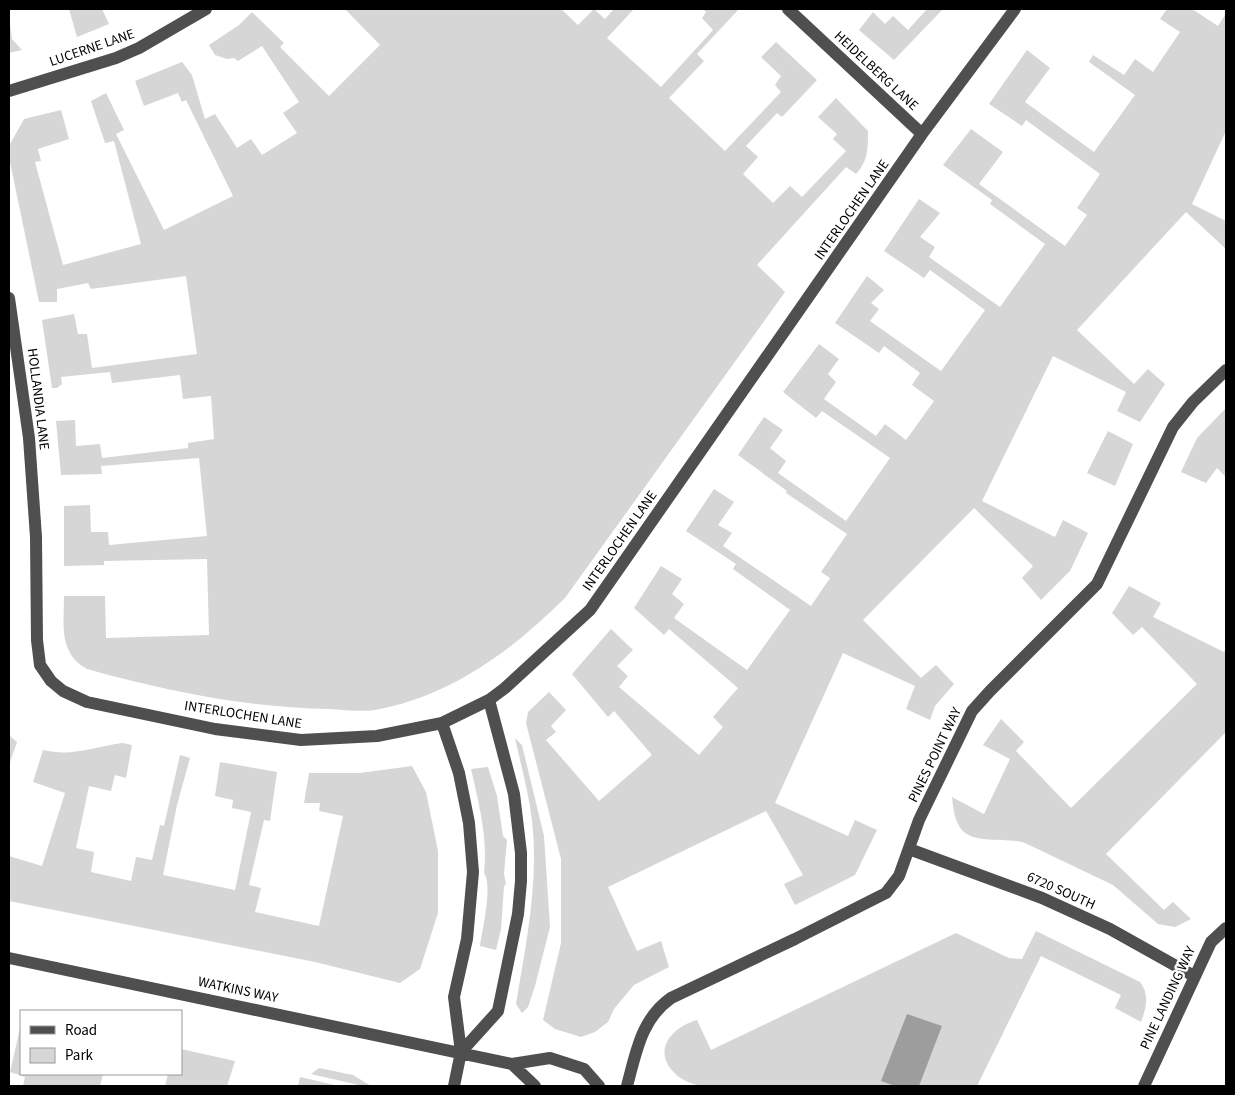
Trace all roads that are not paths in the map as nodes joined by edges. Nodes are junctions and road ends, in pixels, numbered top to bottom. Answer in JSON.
{"nodes":[{"id":1,"x":206,"y":9,"type":"edge"},
{"id":2,"x":788,"y":9,"type":"edge"},
{"id":3,"x":1015,"y":9,"type":"edge"},
{"id":4,"x":9,"y":91,"type":"edge"},
{"id":5,"x":922,"y":134,"type":"junction"},
{"id":6,"x":9,"y":298,"type":"edge"},
{"id":7,"x":1226,"y":370,"type":"edge"},
{"id":8,"x":51,"y":681,"type":"joint"},
{"id":9,"x":489,"y":700,"type":"junction"},
{"id":10,"x":442,"y":723,"type":"junction"},
{"id":11,"x":909,"y":849,"type":"junction"},
{"id":12,"x":1226,"y":928,"type":"edge"},
{"id":13,"x":9,"y":958,"type":"edge"},
{"id":14,"x":1194,"y":976,"type":"junction"},
{"id":15,"x":460,"y":1052,"type":"junction"},
{"id":16,"x":512,"y":1064,"type":"junction"},
{"id":17,"x":454,"y":1086,"type":"edge"},
{"id":18,"x":535,"y":1086,"type":"edge"},
{"id":19,"x":599,"y":1086,"type":"edge"},
{"id":20,"x":627,"y":1086,"type":"edge"},
{"id":21,"x":1144,"y":1086,"type":"edge"}],
"edges":[{"from":1,"to":4,"type":"street","name":"LUCERNE LANE"},
{"from":2,"to":5,"type":"street","name":"HEIDELBERG LANE"},
{"from":3,"to":5,"type":"street","name":"INTERLOCHEN LANE"},
{"from":5,"to":9,"type":"street","name":"INTERLOCHEN LANE"},
{"from":6,"to":8,"type":"street","name":"HOLLANDIA LANE"},
{"from":7,"to":11,"type":"street","name":"PINES POINT WAY"},
{"from":8,"to":10,"type":"street","name":"INTERLOCHEN LANE"},
{"from":9,"to":10,"type":"street","name":"INTERLOCHEN LANE"},
{"from":9,"to":15,"type":"street"},
{"from":10,"to":15,"type":"street"},
{"from":11,"to":14,"type":"street","name":"6720 SOUTH"},
{"from":11,"to":20,"type":"street","name":"PINES POINT WAY"},
{"from":12,"to":14,"type":"street","name":"PINE LANDING WAY"},
{"from":13,"to":15,"type":"street","name":"WATKINS WAY"},
{"from":14,"to":21,"type":"street","name":"PINE LANDING WAY"},
{"from":15,"to":16,"type":"street"},
{"from":15,"to":17,"type":"street"},
{"from":16,"to":18,"type":"street"},
{"from":16,"to":19,"type":"street"}]}
